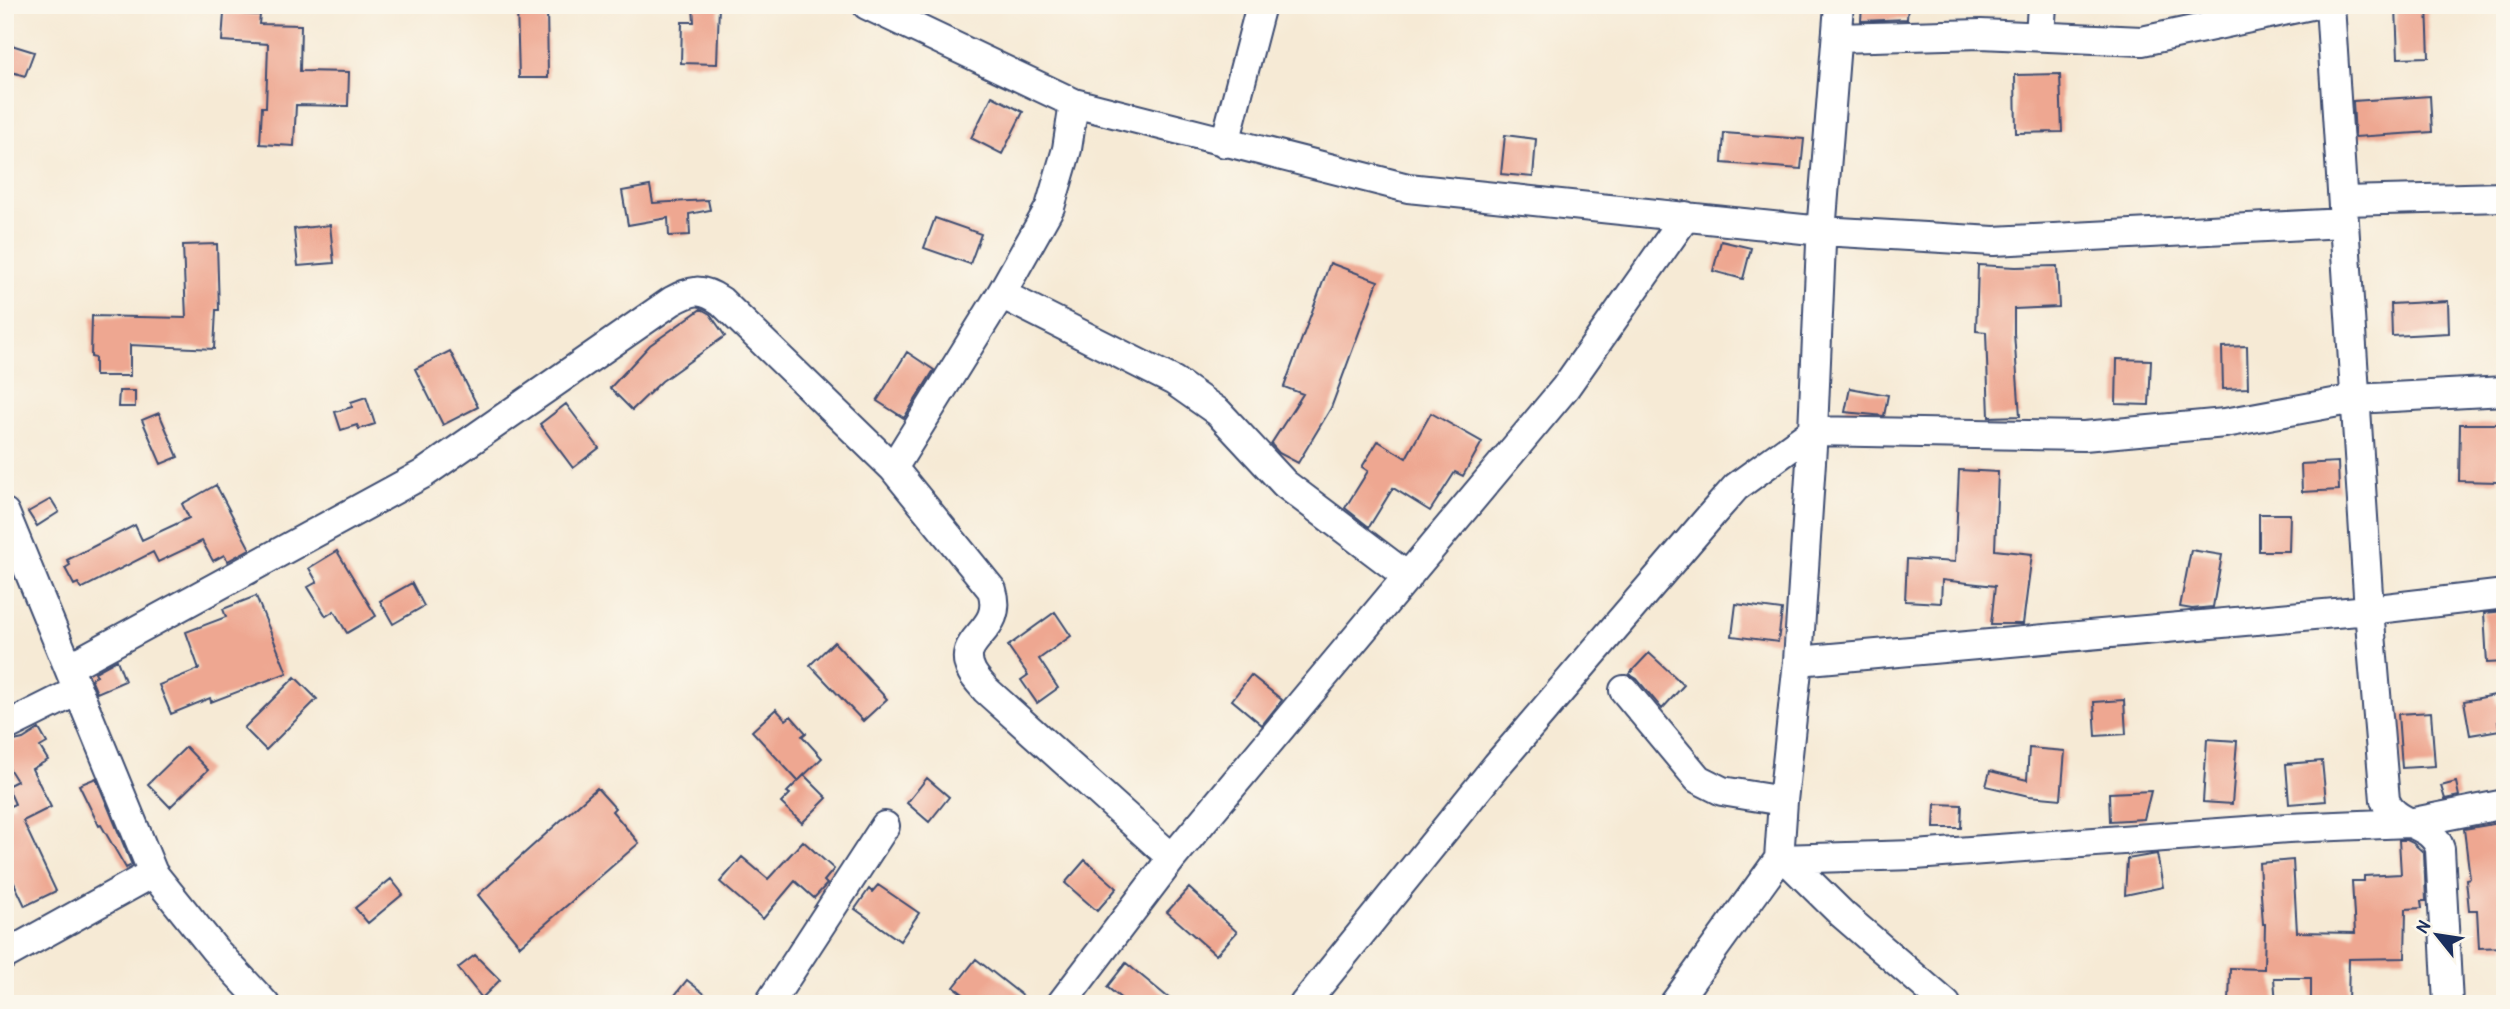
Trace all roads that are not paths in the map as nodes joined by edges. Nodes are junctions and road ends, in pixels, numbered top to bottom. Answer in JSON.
{"nodes":[{"id":1,"x":867,"y":5,"type":"edge"},
{"id":2,"x":1261,"y":5,"type":"edge"},
{"id":3,"x":1839,"y":5,"type":"edge"},
{"id":4,"x":2042,"y":5,"type":"edge"},
{"id":5,"x":2311,"y":5,"type":"edge"},
{"id":6,"x":2330,"y":5,"type":"edge"},
{"id":7,"x":2040,"y":37,"type":"junction"},
{"id":8,"x":1837,"y":38,"type":"junction"},
{"id":9,"x":1074,"y":103,"type":"junction"},
{"id":10,"x":1225,"y":143,"type":"junction"},
{"id":11,"x":2505,"y":197,"type":"edge"},
{"id":12,"x":2343,"y":212,"type":"junction"},
{"id":13,"x":1686,"y":216,"type":"junction"},
{"id":14,"x":1822,"y":231,"type":"junction"},
{"id":15,"x":1001,"y":294,"type":"junction"},
{"id":16,"x":2505,"y":391,"type":"edge"},
{"id":17,"x":2355,"y":398,"type":"junction"},
{"id":18,"x":1813,"y":431,"type":"junction"},
{"id":19,"x":893,"y":468,"type":"junction"},
{"id":20,"x":5,"y":513,"type":"edge"},
{"id":21,"x":1408,"y":577,"type":"junction"},
{"id":22,"x":2505,"y":594,"type":"edge"},
{"id":23,"x":2369,"y":610,"type":"junction"},
{"id":24,"x":1798,"y":661,"type":"junction"},
{"id":25,"x":73,"y":679,"type":"junction"},
{"id":26,"x":1624,"y":690,"type":"dead end"},
{"id":27,"x":5,"y":727,"type":"edge"},
{"id":28,"x":1783,"y":801,"type":"junction"},
{"id":29,"x":2505,"y":804,"type":"edge"},
{"id":30,"x":2409,"y":823,"type":"junction"},
{"id":31,"x":885,"y":826,"type":"dead end"},
{"id":32,"x":1172,"y":858,"type":"junction"},
{"id":33,"x":1782,"y":859,"type":"junction"},
{"id":34,"x":153,"y":873,"type":"junction"},
{"id":35,"x":5,"y":955,"type":"edge"},
{"id":36,"x":1941,"y":1002,"type":"edge"},
{"id":37,"x":265,"y":1004,"type":"edge"},
{"id":38,"x":769,"y":1004,"type":"edge"},
{"id":39,"x":1061,"y":1004,"type":"edge"},
{"id":40,"x":1304,"y":1004,"type":"edge"},
{"id":41,"x":1674,"y":1004,"type":"edge"},
{"id":42,"x":2448,"y":1004,"type":"edge"}],
"edges":[{"from":1,"to":9,"type":"street"},
{"from":2,"to":10,"type":"street"},
{"from":3,"to":8,"type":"street"},
{"from":4,"to":7,"type":"street"},
{"from":5,"to":7,"type":"street"},
{"from":6,"to":12,"type":"street"},
{"from":7,"to":8,"type":"street"},
{"from":8,"to":14,"type":"street"},
{"from":9,"to":10,"type":"street"},
{"from":9,"to":15,"type":"street"},
{"from":10,"to":13,"type":"street"},
{"from":11,"to":12,"type":"street"},
{"from":12,"to":14,"type":"street"},
{"from":12,"to":17,"type":"street"},
{"from":13,"to":14,"type":"street"},
{"from":13,"to":21,"type":"street"},
{"from":14,"to":18,"type":"street"},
{"from":15,"to":19,"type":"street"},
{"from":15,"to":21,"type":"street"},
{"from":16,"to":17,"type":"street"},
{"from":17,"to":18,"type":"street"},
{"from":17,"to":23,"type":"street"},
{"from":18,"to":24,"type":"street"},
{"from":18,"to":40,"type":"street"},
{"from":19,"to":25,"type":"street"},
{"from":19,"to":32,"type":"street"},
{"from":20,"to":25,"type":"street"},
{"from":21,"to":32,"type":"street"},
{"from":22,"to":23,"type":"street"},
{"from":23,"to":24,"type":"street"},
{"from":23,"to":30,"type":"street"},
{"from":24,"to":28,"type":"street"},
{"from":25,"to":27,"type":"street"},
{"from":25,"to":34,"type":"street"},
{"from":26,"to":28,"type":"street"},
{"from":28,"to":33,"type":"street"},
{"from":29,"to":30,"type":"street"},
{"from":30,"to":33,"type":"street"},
{"from":30,"to":42,"type":"street"},
{"from":31,"to":38,"type":"street"},
{"from":32,"to":39,"type":"street"},
{"from":33,"to":36,"type":"street"},
{"from":33,"to":41,"type":"street"},
{"from":34,"to":35,"type":"street"},
{"from":34,"to":37,"type":"street"}]}
